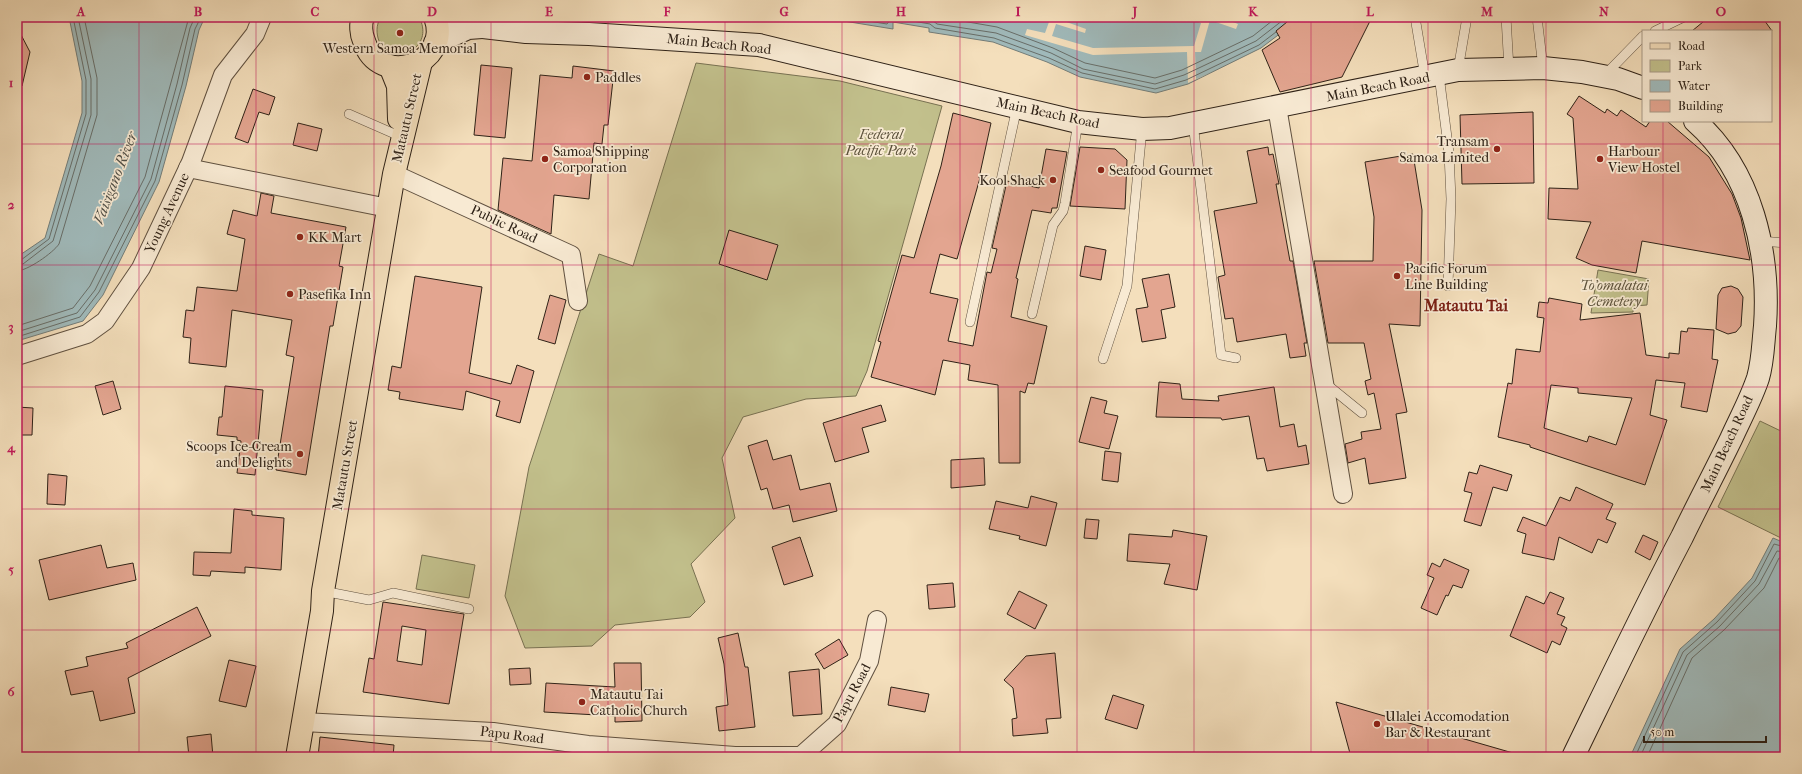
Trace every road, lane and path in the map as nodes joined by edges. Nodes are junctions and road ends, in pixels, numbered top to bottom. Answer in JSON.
{"nodes":[{"id":1,"x":262,"y":17,"type":"edge"},
{"id":2,"x":435,"y":17,"type":"edge"},
{"id":3,"x":453,"y":17,"type":"edge"},
{"id":4,"x":1415,"y":17,"type":"edge"},
{"id":5,"x":1467,"y":17,"type":"edge"},
{"id":6,"x":1506,"y":17,"type":"edge"},
{"id":7,"x":1537,"y":17,"type":"edge"},
{"id":8,"x":1684,"y":17,"type":"edge"},
{"id":9,"x":361,"y":18,"type":"edge"},
{"id":10,"x":483,"y":27,"type":"junction"},
{"id":11,"x":1657,"y":30,"type":"edge"},
{"id":12,"x":1642,"y":37,"type":"edge"},
{"id":13,"x":435,"y":43,"type":"junction"},
{"id":14,"x":420,"y":62,"type":"junction"},
{"id":15,"x":390,"y":66,"type":"junction"},
{"id":16,"x":1543,"y":68,"type":"junction"},
{"id":17,"x":1509,"y":69,"type":"junction"},
{"id":18,"x":1441,"y":74,"type":"junction"},
{"id":19,"x":1604,"y":76,"type":"junction"},
{"id":20,"x":1642,"y":88,"type":"edge"},
{"id":21,"x":1017,"y":107,"type":"junction"},
{"id":22,"x":1277,"y":107,"type":"junction"},
{"id":23,"x":349,"y":114,"type":"dead end"},
{"id":24,"x":1078,"y":122,"type":"junction"},
{"id":25,"x":1696,"y":122,"type":"edge"},
{"id":26,"x":1193,"y":123,"type":"junction"},
{"id":27,"x":1142,"y":129,"type":"junction"},
{"id":28,"x":397,"y":135,"type":"junction"},
{"id":29,"x":188,"y":168,"type":"junction"},
{"id":30,"x":394,"y":174,"type":"junction"},
{"id":31,"x":388,"y":208,"type":"junction"},
{"id":32,"x":1760,"y":241,"type":"junction"},
{"id":33,"x":1785,"y":243,"type":"edge"},
{"id":34,"x":1448,"y":286,"type":"dead end"},
{"id":35,"x":578,"y":301,"type":"dead end"},
{"id":36,"x":1032,"y":314,"type":"dead end"},
{"id":37,"x":970,"y":322,"type":"dead end"},
{"id":38,"x":17,"y":356,"type":"edge"},
{"id":39,"x":1236,"y":358,"type":"dead end"},
{"id":40,"x":1104,"y":359,"type":"dead end"},
{"id":41,"x":1324,"y":382,"type":"junction"},
{"id":42,"x":1362,"y":413,"type":"dead end"},
{"id":43,"x":1343,"y":494,"type":"dead end"},
{"id":44,"x":322,"y":592,"type":"junction"},
{"id":45,"x":469,"y":609,"type":"dead end"},
{"id":46,"x":877,"y":620,"type":"dead end"},
{"id":47,"x":303,"y":722,"type":"junction"},
{"id":48,"x":588,"y":751,"type":"edge"},
{"id":49,"x":801,"y":756,"type":"edge"},
{"id":50,"x":297,"y":757,"type":"edge"},
{"id":51,"x":1573,"y":757,"type":"edge"}],
"edges":[{"from":1,"to":29,"type":"street","name":"Young Avenue"},
{"from":2,"to":13,"type":"main road"},
{"from":3,"to":10,"type":"main road","name":"Main Beach Road"},
{"from":4,"to":18,"type":"lane"},
{"from":5,"to":18,"type":"lane"},
{"from":6,"to":17,"type":"lane"},
{"from":7,"to":16,"type":"lane"},
{"from":8,"to":11,"type":"lane"},
{"from":9,"to":15,"type":"main road"},
{"from":10,"to":13,"type":"main road"},
{"from":10,"to":21,"type":"main road","name":"Main Beach Road"},
{"from":12,"to":19,"type":"lane"},
{"from":13,"to":14,"type":"main road"},
{"from":14,"to":15,"type":"main road"},
{"from":14,"to":30,"type":"main road","name":"Matautu Street"},
{"from":15,"to":28,"type":"main road","name":"Matautu Street"},
{"from":16,"to":17,"type":"main road","name":"Main Beach Road"},
{"from":16,"to":19,"type":"main road","name":"Main Beach Road"},
{"from":17,"to":18,"type":"main road","name":"Main Beach Road"},
{"from":18,"to":22,"type":"main road","name":"Main Beach Road"},
{"from":18,"to":34,"type":"lane"},
{"from":19,"to":20,"type":"main road","name":"Main Beach Road"},
{"from":21,"to":24,"type":"main road","name":"Main Beach Road"},
{"from":21,"to":37,"type":"lane"},
{"from":22,"to":26,"type":"main road","name":"Main Beach Road"},
{"from":22,"to":41,"type":"street"},
{"from":23,"to":28,"type":"lane"},
{"from":24,"to":27,"type":"main road","name":"Main Beach Road"},
{"from":24,"to":36,"type":"lane"},
{"from":25,"to":32,"type":"main road","name":"Main Beach Road"},
{"from":26,"to":27,"type":"main road","name":"Main Beach Road"},
{"from":26,"to":39,"type":"lane"},
{"from":27,"to":40,"type":"lane"},
{"from":28,"to":30,"type":"main road","name":"Matautu Street"},
{"from":29,"to":31,"type":"street"},
{"from":29,"to":38,"type":"street","name":"Young Avenue"},
{"from":30,"to":31,"type":"main road","name":"Matautu Street"},
{"from":30,"to":35,"type":"street","name":"Public Road"},
{"from":31,"to":44,"type":"main road","name":"Matautu Street"},
{"from":32,"to":33,"type":"lane"},
{"from":32,"to":51,"type":"main road","name":"Main Beach Road"},
{"from":41,"to":42,"type":"lane"},
{"from":41,"to":43,"type":"street"},
{"from":44,"to":45,"type":"lane"},
{"from":44,"to":47,"type":"main road","name":"Matautu Street"},
{"from":46,"to":49,"type":"street","name":"Papu Road"},
{"from":47,"to":48,"type":"street","name":"Papu Road"},
{"from":47,"to":50,"type":"main road","name":"Matautu Street"},
{"from":48,"to":49,"type":"street","name":"Papu Road"}]}
